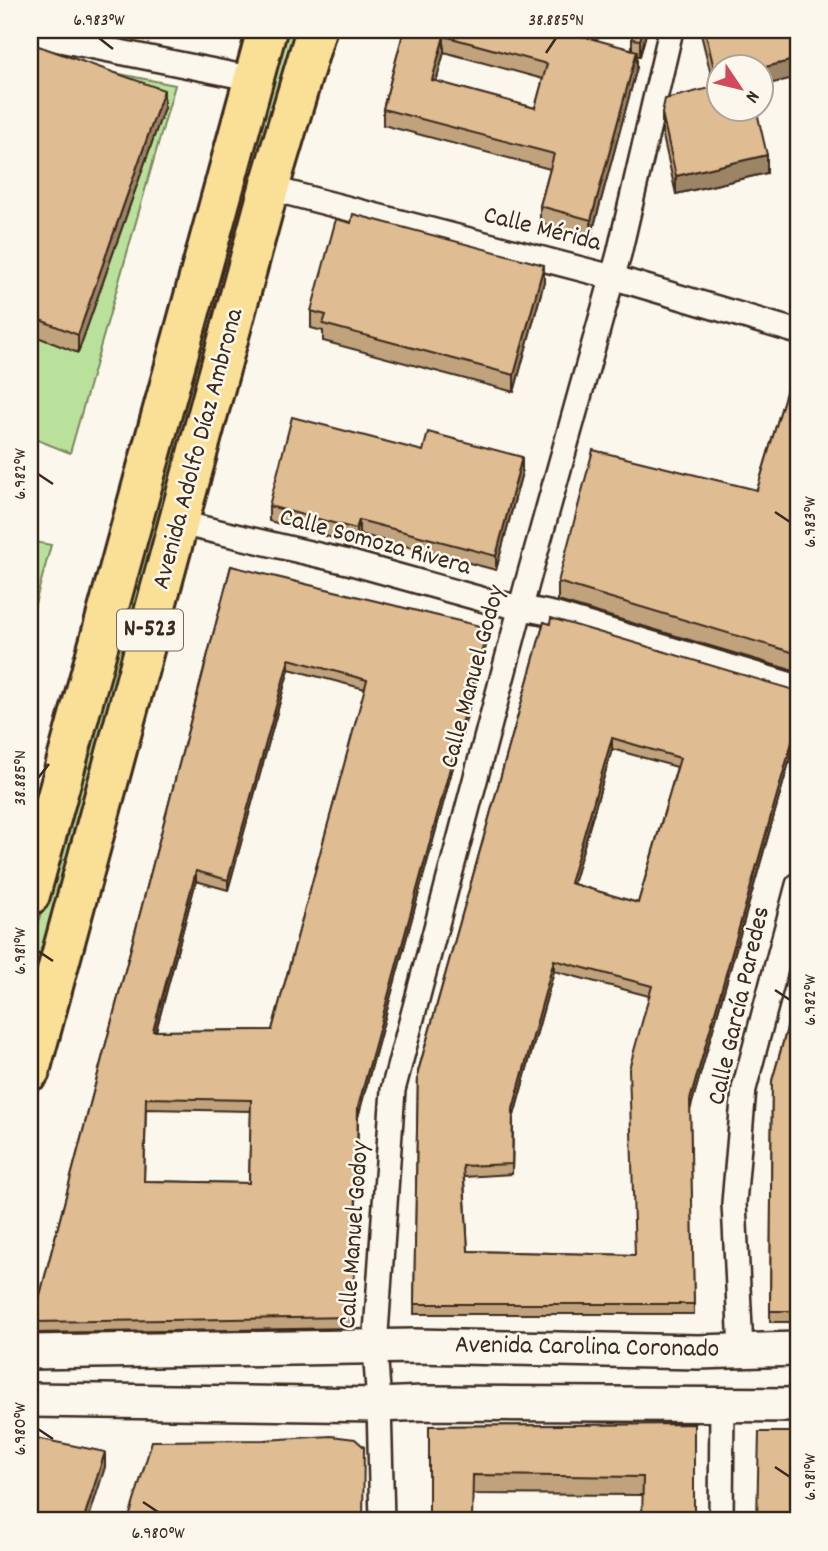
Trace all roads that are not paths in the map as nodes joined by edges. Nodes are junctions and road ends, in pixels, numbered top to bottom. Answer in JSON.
{"nodes":[{"id":1,"x":267,"y":30,"type":"edge"},
{"id":2,"x":316,"y":30,"type":"edge"},
{"id":3,"x":671,"y":30,"type":"edge"},
{"id":4,"x":30,"y":34,"type":"edge"},
{"id":5,"x":254,"y":79,"type":"junction"},
{"id":6,"x":269,"y":188,"type":"junction"},
{"id":7,"x":611,"y":276,"type":"junction"},
{"id":8,"x":798,"y":331,"type":"edge"},
{"id":9,"x":177,"y":357,"type":"junction"},
{"id":10,"x":180,"y":523,"type":"junction"},
{"id":11,"x":521,"y":608,"type":"junction"},
{"id":12,"x":798,"y":687,"type":"edge"},
{"id":13,"x":798,"y":885,"type":"edge"},
{"id":14,"x":30,"y":895,"type":"edge"},
{"id":15,"x":30,"y":1071,"type":"edge"},
{"id":16,"x":375,"y":1347,"type":"junction"},
{"id":17,"x":741,"y":1349,"type":"junction"},
{"id":18,"x":798,"y":1349,"type":"edge"},
{"id":19,"x":30,"y":1352,"type":"edge"},
{"id":20,"x":30,"y":1400,"type":"edge"},
{"id":21,"x":723,"y":1404,"type":"junction"},
{"id":22,"x":379,"y":1405,"type":"junction"},
{"id":23,"x":798,"y":1405,"type":"edge"},
{"id":24,"x":382,"y":1521,"type":"edge"},
{"id":25,"x":721,"y":1521,"type":"edge"}],
"edges":[{"from":1,"to":5,"type":"highway","name":"Avenida Adolfo Díaz Ambrona","number":"N-523"},
{"from":2,"to":6,"type":"highway","name":"Avenida Adolfo Díaz Ambrona","number":"N-523"},
{"from":3,"to":7,"type":"street","name":"Calle Manuel Godoy"},
{"from":4,"to":5,"type":"street"},
{"from":5,"to":9,"type":"highway","name":"Avenida Adolfo Díaz Ambrona","number":"N-523"},
{"from":6,"to":7,"type":"street","name":"Calle Mérida"},
{"from":6,"to":9,"type":"highway"},
{"from":6,"to":10,"type":"highway","name":"Avenida Adolfo Díaz Ambrona","number":"N-523"},
{"from":7,"to":8,"type":"street","name":"Calle Mérida"},
{"from":7,"to":11,"type":"street","name":"Calle Manuel Godoy"},
{"from":9,"to":14,"type":"highway","name":"Avenida Adolfo Díaz Ambrona","number":"N-523"},
{"from":10,"to":11,"type":"street","name":"Calle Somoza Rivera"},
{"from":10,"to":15,"type":"highway","name":"Avenida Adolfo Díaz Ambrona","number":"N-523"},
{"from":11,"to":12,"type":"street","name":"Calle Somoza Rivera"},
{"from":11,"to":16,"type":"street","name":"Calle Manuel Godoy"},
{"from":13,"to":17,"type":"street","name":"Calle García Paredes"},
{"from":16,"to":17,"type":"main road","name":"Avenida Carolina Coronado"},
{"from":16,"to":19,"type":"main road","name":"Avenida Carolina Coronado"},
{"from":16,"to":22,"type":"street"},
{"from":17,"to":18,"type":"main road","name":"Avenida Carolina Coronado"},
{"from":20,"to":22,"type":"main road","name":"Avenida Carolina Coronado"},
{"from":21,"to":22,"type":"main road","name":"Avenida Carolina Coronado"},
{"from":21,"to":23,"type":"main road","name":"Avenida Carolina Coronado"},
{"from":21,"to":25,"type":"street"},
{"from":22,"to":24,"type":"street"}]}
